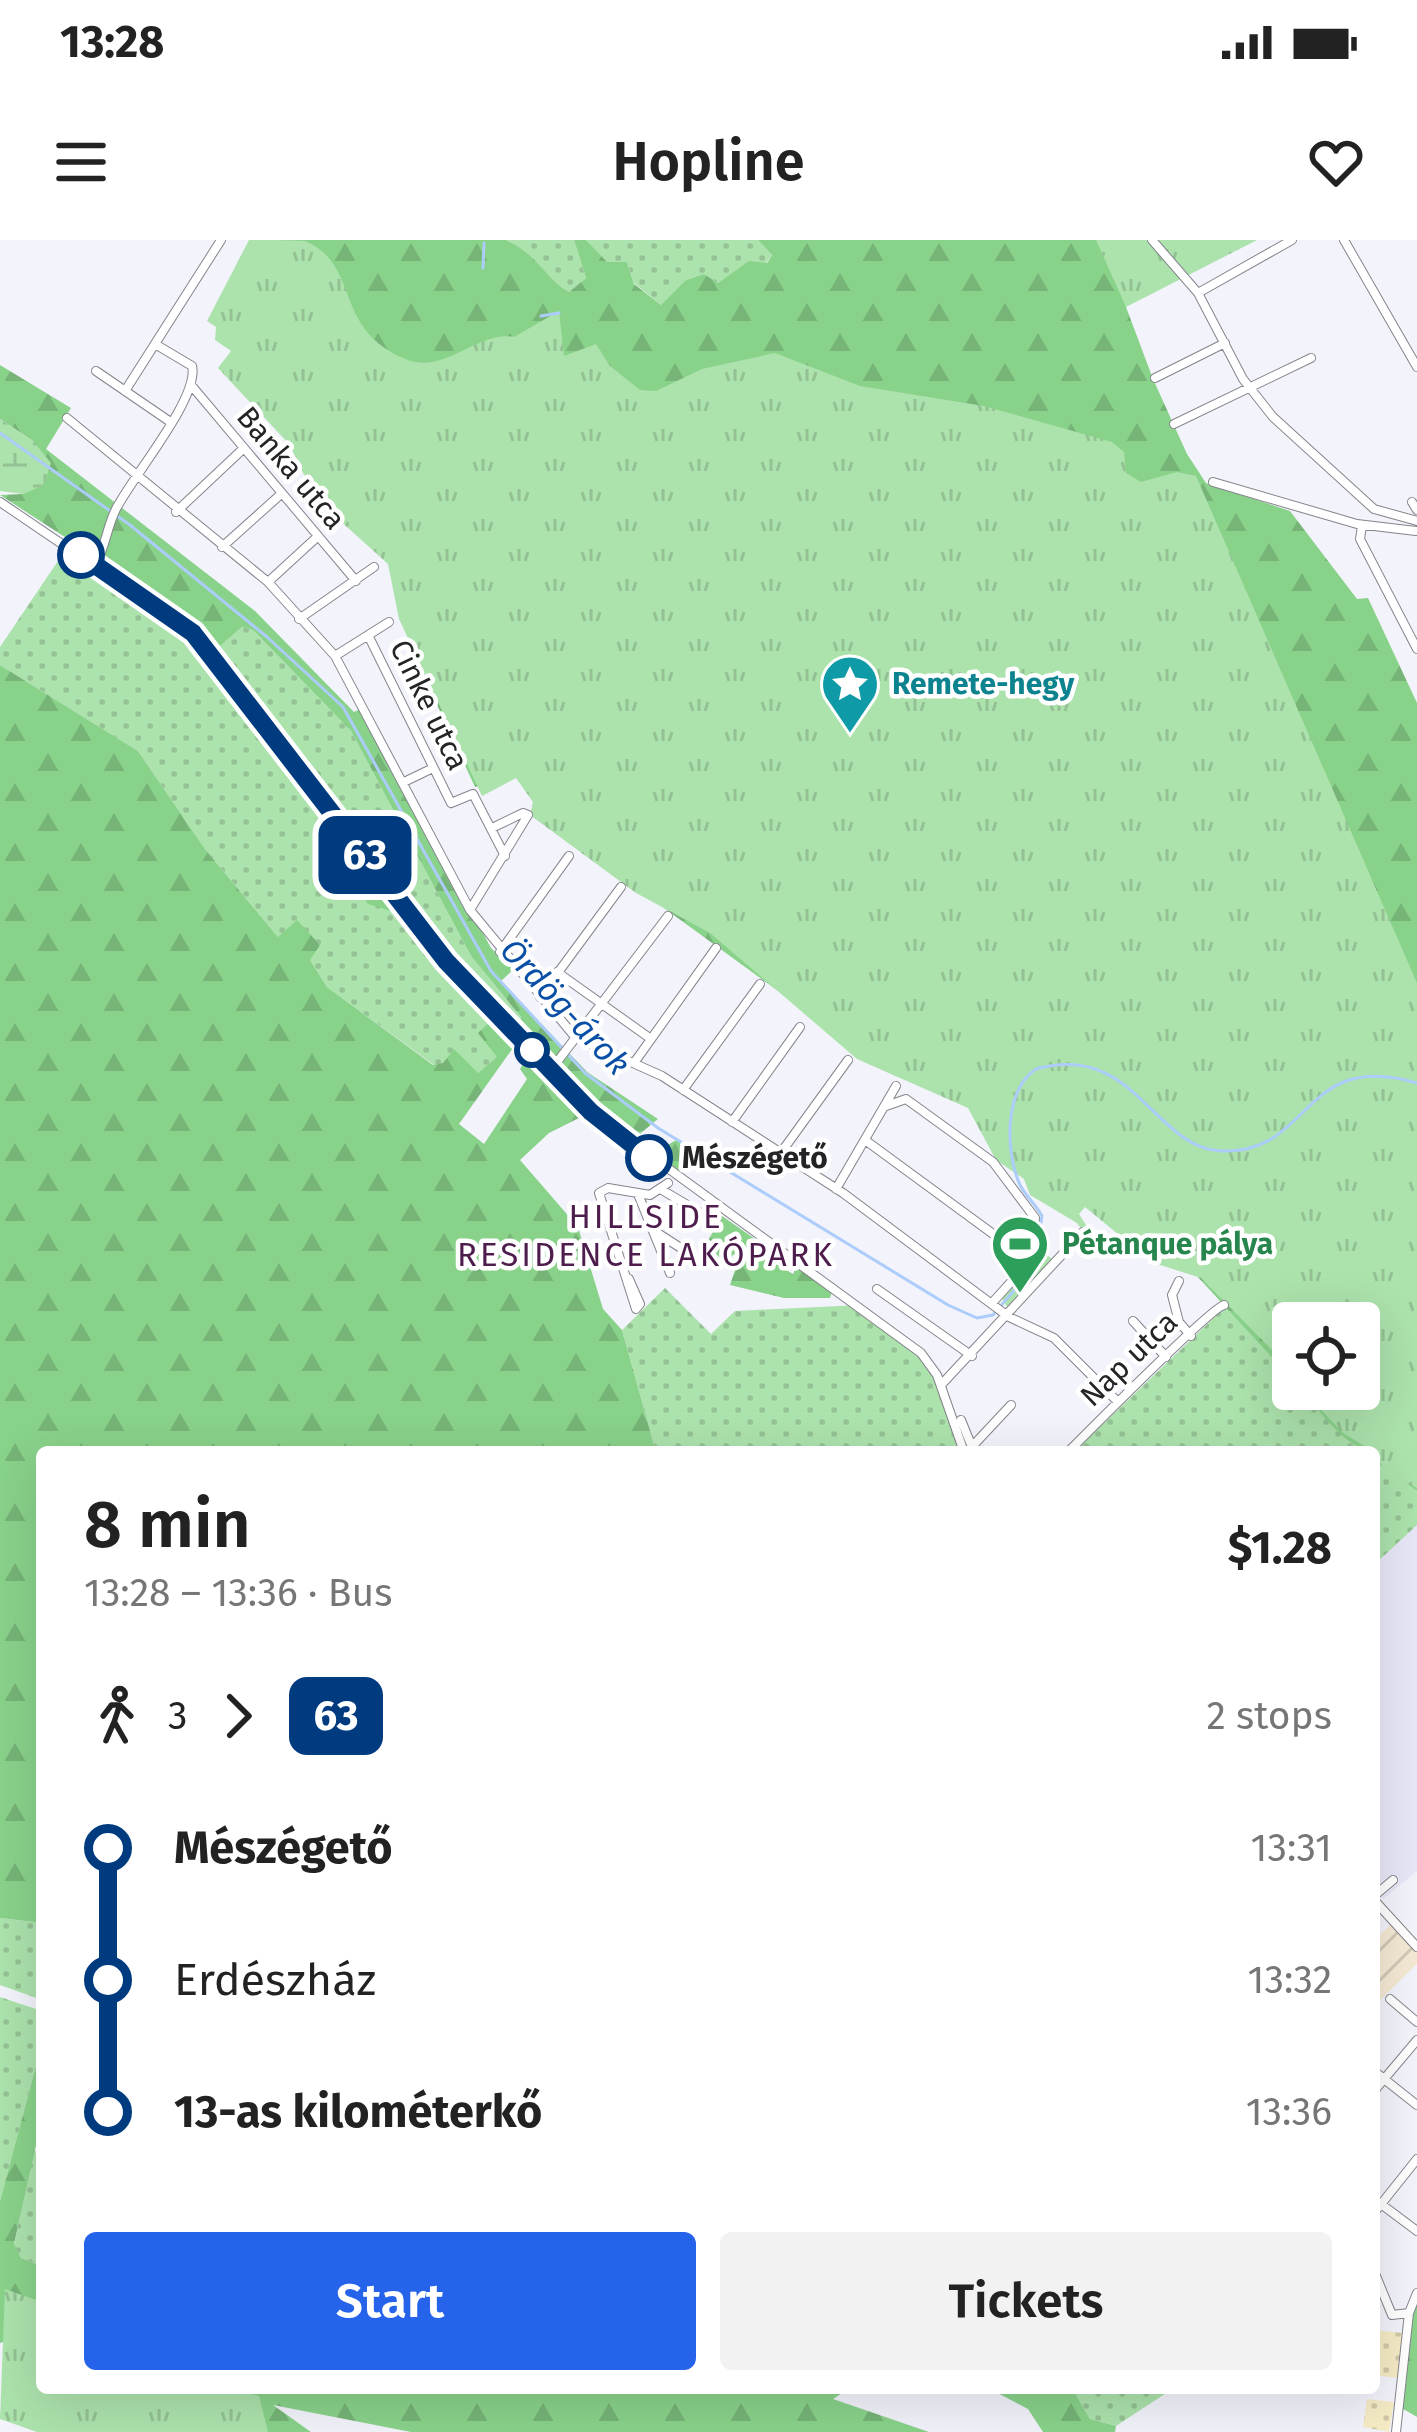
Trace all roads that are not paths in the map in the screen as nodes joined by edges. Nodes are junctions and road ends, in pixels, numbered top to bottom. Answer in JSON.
{"nodes":[{"id":1,"x":221,"y":240,"type":"edge"},
{"id":2,"x":1152,"y":240,"type":"edge"},
{"id":3,"x":1292,"y":240,"type":"edge"},
{"id":4,"x":1343,"y":240,"type":"edge"},
{"id":5,"x":1198,"y":293,"type":"junction"},
{"id":6,"x":1225,"y":343,"type":"junction"},
{"id":7,"x":155,"y":344,"type":"junction"},
{"id":8,"x":1311,"y":358,"type":"dead end"},
{"id":9,"x":1417,"y":367,"type":"edge"},
{"id":10,"x":96,"y":371,"type":"dead end"},
{"id":11,"x":1155,"y":379,"type":"dead end"},
{"id":12,"x":190,"y":386,"type":"junction"},
{"id":13,"x":1249,"y":387,"type":"junction"},
{"id":14,"x":125,"y":391,"type":"junction"},
{"id":15,"x":67,"y":418,"type":"dead end"},
{"id":16,"x":169,"y":422,"type":"junction"},
{"id":17,"x":1174,"y":424,"type":"dead end"},
{"id":18,"x":244,"y":448,"type":"junction"},
{"id":19,"x":140,"y":476,"type":"junction"},
{"id":20,"x":1213,"y":482,"type":"dead end"},
{"id":21,"x":280,"y":495,"type":"junction"},
{"id":22,"x":0,"y":502,"type":"edge"},
{"id":23,"x":176,"y":512,"type":"junction"},
{"id":24,"x":1362,"y":526,"type":"junction"},
{"id":25,"x":1417,"y":527,"type":"edge"},
{"id":26,"x":316,"y":538,"type":"junction"},
{"id":27,"x":222,"y":547,"type":"junction"},
{"id":28,"x":96,"y":564,"type":"junction"},
{"id":29,"x":374,"y":568,"type":"dead end"},
{"id":30,"x":356,"y":581,"type":"junction"},
{"id":31,"x":268,"y":582,"type":"junction"},
{"id":32,"x":299,"y":619,"type":"junction"},
{"id":33,"x":388,"y":622,"type":"dead end"},
{"id":34,"x":368,"y":635,"type":"junction"},
{"id":35,"x":1417,"y":649,"type":"edge"},
{"id":36,"x":335,"y":656,"type":"junction"},
{"id":37,"x":433,"y":768,"type":"junction"},
{"id":38,"x":404,"y":782,"type":"junction"},
{"id":39,"x":492,"y":828,"type":"junction"},
{"id":40,"x":505,"y":856,"type":"junction"},
{"id":41,"x":569,"y":856,"type":"dead end"},
{"id":42,"x":621,"y":887,"type":"dead end"},
{"id":43,"x":470,"y":910,"type":"junction"},
{"id":44,"x":668,"y":916,"type":"dead end"},
{"id":45,"x":716,"y":948,"type":"dead end"},
{"id":46,"x":500,"y":952,"type":"junction"},
{"id":47,"x":557,"y":972,"type":"junction"},
{"id":48,"x":760,"y":984,"type":"dead end"},
{"id":49,"x":540,"y":997,"type":"junction"},
{"id":50,"x":602,"y":1008,"type":"junction"},
{"id":51,"x":800,"y":1027,"type":"dead end"},
{"id":52,"x":651,"y":1039,"type":"junction"},
{"id":53,"x":579,"y":1040,"type":"junction"},
{"id":54,"x":848,"y":1060,"type":"dead end"},
{"id":55,"x":634,"y":1063,"type":"junction"},
{"id":56,"x":551,"y":1070,"type":"junction"},
{"id":57,"x":896,"y":1086,"type":"dead end"},
{"id":58,"x":683,"y":1090,"type":"junction"},
{"id":59,"x":886,"y":1106,"type":"junction"},
{"id":60,"x":732,"y":1122,"type":"junction"},
{"id":61,"x":865,"y":1140,"type":"junction"},
{"id":62,"x":779,"y":1154,"type":"junction"},
{"id":63,"x":836,"y":1189,"type":"junction"},
{"id":64,"x":638,"y":1195,"type":"junction"},
{"id":65,"x":716,"y":1222,"type":"dead end"},
{"id":66,"x":654,"y":1231,"type":"junction"},
{"id":67,"x":1083,"y":1232,"type":"dead end"},
{"id":68,"x":688,"y":1252,"type":"dead end"},
{"id":69,"x":1030,"y":1261,"type":"junction"},
{"id":70,"x":670,"y":1273,"type":"dead end"},
{"id":71,"x":629,"y":1279,"type":"dead end"},
{"id":72,"x":1180,"y":1281,"type":"dead end"},
{"id":73,"x":877,"y":1289,"type":"dead end"},
{"id":74,"x":992,"y":1303,"type":"junction"},
{"id":75,"x":1224,"y":1305,"type":"dead end"},
{"id":76,"x":1006,"y":1314,"type":"junction"},
{"id":77,"x":1133,"y":1321,"type":"dead end"},
{"id":78,"x":1191,"y":1336,"type":"junction"},
{"id":79,"x":972,"y":1355,"type":"junction"},
{"id":80,"x":1166,"y":1358,"type":"junction"},
{"id":81,"x":941,"y":1385,"type":"junction"},
{"id":82,"x":1118,"y":1402,"type":"junction"},
{"id":83,"x":1011,"y":1405,"type":"dead end"},
{"id":84,"x":961,"y":1420,"type":"dead end"},
{"id":85,"x":967,"y":1446,"type":"edge"},
{"id":86,"x":968,"y":1446,"type":"edge"},
{"id":87,"x":974,"y":1446,"type":"edge"},
{"id":88,"x":1074,"y":1446,"type":"edge"},
{"id":89,"x":1393,"y":1880,"type":"dead end"},
{"id":90,"x":1380,"y":1892,"type":"edge"},
{"id":91,"x":1380,"y":1905,"type":"edge"},
{"id":92,"x":1417,"y":1947,"type":"edge"},
{"id":93,"x":1390,"y":1999,"type":"dead end"},
{"id":94,"x":1417,"y":2023,"type":"edge"},
{"id":95,"x":1417,"y":2040,"type":"edge"},
{"id":96,"x":1380,"y":2076,"type":"edge"},
{"id":97,"x":1384,"y":2079,"type":"junction"},
{"id":98,"x":1380,"y":2084,"type":"edge"},
{"id":99,"x":1417,"y":2105,"type":"edge"},
{"id":100,"x":1417,"y":2159,"type":"edge"},
{"id":101,"x":1381,"y":2204,"type":"joint"},
{"id":102,"x":1417,"y":2231,"type":"edge"},
{"id":103,"x":1380,"y":2285,"type":"edge"},
{"id":104,"x":1417,"y":2293,"type":"edge"},
{"id":105,"x":1409,"y":2313,"type":"junction"},
{"id":106,"x":1396,"y":2432,"type":"edge"}],
"edges":[{"from":1,"to":7,"type":"street"},
{"from":2,"to":5,"type":"street"},
{"from":3,"to":5,"type":"street"},
{"from":4,"to":9,"type":"street"},
{"from":5,"to":6,"type":"street"},
{"from":6,"to":11,"type":"street"},
{"from":6,"to":13,"type":"street"},
{"from":7,"to":12,"type":"street","name":"Banka utca"},
{"from":7,"to":14,"type":"street"},
{"from":8,"to":13,"type":"street"},
{"from":10,"to":14,"type":"street"},
{"from":12,"to":16,"type":"street"},
{"from":12,"to":18,"type":"street","name":"Banka utca"},
{"from":13,"to":17,"type":"street"},
{"from":13,"to":25,"type":"street"},
{"from":14,"to":16,"type":"street"},
{"from":15,"to":19,"type":"street"},
{"from":16,"to":19,"type":"street"},
{"from":18,"to":21,"type":"street","name":"Banka utca"},
{"from":18,"to":23,"type":"street"},
{"from":19,"to":23,"type":"street"},
{"from":19,"to":28,"type":"street"},
{"from":20,"to":24,"type":"street"},
{"from":21,"to":26,"type":"street","name":"Banka utca"},
{"from":21,"to":27,"type":"street"},
{"from":22,"to":28,"type":"street"},
{"from":23,"to":27,"type":"street"},
{"from":24,"to":25,"type":"street"},
{"from":24,"to":35,"type":"street"},
{"from":26,"to":30,"type":"street","name":"Banka utca"},
{"from":26,"to":31,"type":"street"},
{"from":27,"to":31,"type":"street"},
{"from":28,"to":56,"type":"street"},
{"from":29,"to":30,"type":"street"},
{"from":30,"to":32,"type":"street"},
{"from":31,"to":32,"type":"street"},
{"from":32,"to":36,"type":"street"},
{"from":33,"to":34,"type":"street"},
{"from":34,"to":36,"type":"street"},
{"from":34,"to":37,"type":"street","name":"Cinke utca"},
{"from":36,"to":38,"type":"street"},
{"from":37,"to":38,"type":"street"},
{"from":37,"to":39,"type":"street","name":"Cinke utca"},
{"from":38,"to":43,"type":"street"},
{"from":39,"to":40,"type":"street"},
{"from":39,"to":40,"type":"street"},
{"from":40,"to":43,"type":"street"},
{"from":41,"to":46,"type":"street"},
{"from":42,"to":47,"type":"street"},
{"from":43,"to":46,"type":"street"},
{"from":44,"to":50,"type":"street"},
{"from":45,"to":52,"type":"street"},
{"from":46,"to":49,"type":"street"},
{"from":47,"to":49,"type":"street"},
{"from":47,"to":50,"type":"street"},
{"from":48,"to":58,"type":"street"},
{"from":49,"to":53,"type":"street"},
{"from":50,"to":52,"type":"street"},
{"from":50,"to":53,"type":"street"},
{"from":51,"to":60,"type":"street"},
{"from":52,"to":55,"type":"street"},
{"from":53,"to":55,"type":"street"},
{"from":53,"to":56,"type":"street"},
{"from":54,"to":62,"type":"street"},
{"from":55,"to":58,"type":"street"},
{"from":56,"to":81,"type":"street"},
{"from":57,"to":59,"type":"street"},
{"from":58,"to":60,"type":"street"},
{"from":59,"to":61,"type":"street"},
{"from":59,"to":69,"type":"street"},
{"from":60,"to":62,"type":"street"},
{"from":61,"to":63,"type":"street"},
{"from":61,"to":69,"type":"street"},
{"from":62,"to":63,"type":"street"},
{"from":63,"to":74,"type":"street"},
{"from":64,"to":65,"type":"street"},
{"from":64,"to":66,"type":"street"},
{"from":64,"to":71,"type":"street"},
{"from":66,"to":68,"type":"street"},
{"from":66,"to":70,"type":"street"},
{"from":67,"to":76,"type":"street"},
{"from":69,"to":74,"type":"street"},
{"from":72,"to":78,"type":"street"},
{"from":73,"to":79,"type":"street"},
{"from":74,"to":76,"type":"street"},
{"from":75,"to":78,"type":"street","name":"Nap utca"},
{"from":76,"to":79,"type":"street"},
{"from":76,"to":82,"type":"street"},
{"from":77,"to":80,"type":"street"},
{"from":78,"to":80,"type":"street","name":"Nap utca"},
{"from":79,"to":81,"type":"street"},
{"from":80,"to":82,"type":"street","name":"Nap utca"},
{"from":81,"to":85,"type":"street"},
{"from":82,"to":88,"type":"street","name":"Nap utca"},
{"from":83,"to":87,"type":"street"},
{"from":84,"to":86,"type":"street"},
{"from":89,"to":90,"type":"street"},
{"from":91,"to":92,"type":"street"},
{"from":93,"to":94,"type":"street"},
{"from":95,"to":97,"type":"street"},
{"from":96,"to":97,"type":"street"},
{"from":97,"to":98,"type":"street"},
{"from":97,"to":99,"type":"street"},
{"from":100,"to":101,"type":"street"},
{"from":101,"to":102,"type":"street"},
{"from":103,"to":105,"type":"street"},
{"from":104,"to":105,"type":"street"},
{"from":105,"to":106,"type":"street"}]}
